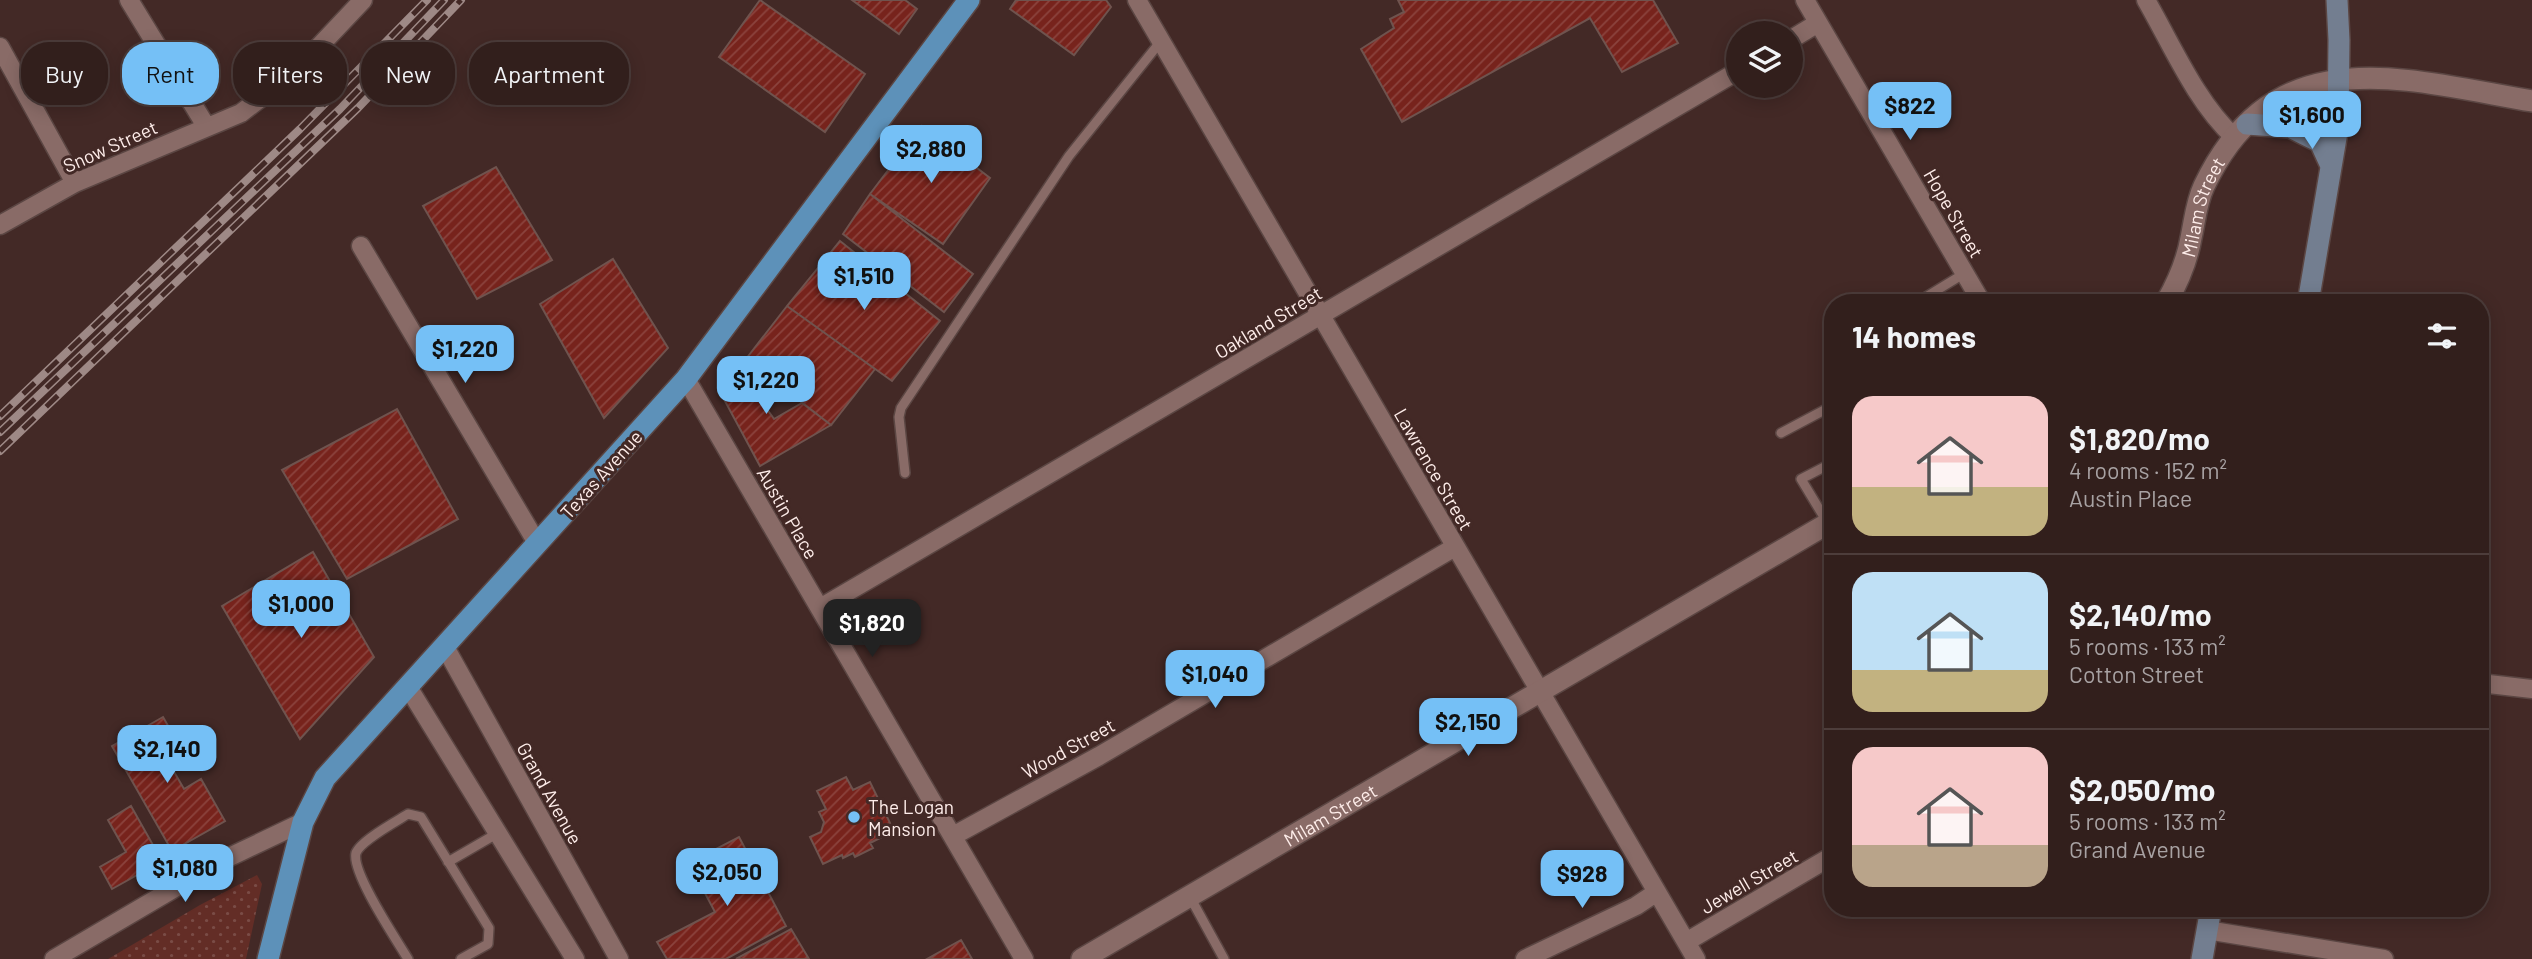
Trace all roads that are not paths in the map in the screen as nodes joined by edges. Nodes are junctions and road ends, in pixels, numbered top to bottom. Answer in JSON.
{"nodes":[{"id":1,"x":130,"y":0,"type":"edge"},
{"id":2,"x":363,"y":0,"type":"edge"},
{"id":3,"x":969,"y":0,"type":"edge"},
{"id":4,"x":1138,"y":0,"type":"edge"},
{"id":5,"x":1805,"y":0,"type":"edge"},
{"id":6,"x":2146,"y":0,"type":"edge"},
{"id":7,"x":2337,"y":0,"type":"edge"},
{"id":8,"x":1818,"y":23,"type":"junction"},
{"id":9,"x":1803,"y":32,"type":"edge"},
{"id":10,"x":1161,"y":41,"type":"junction"},
{"id":11,"x":0,"y":47,"type":"edge"},
{"id":12,"x":1726,"y":78,"type":"edge"},
{"id":13,"x":2339,"y":79,"type":"junction"},
{"id":14,"x":2532,"y":100,"type":"edge"},
{"id":15,"x":206,"y":126,"type":"junction"},
{"id":16,"x":2240,"y":130,"type":"junction"},
{"id":17,"x":2331,"y":166,"type":"junction"},
{"id":18,"x":75,"y":183,"type":"junction"},
{"id":19,"x":0,"y":225,"type":"edge"},
{"id":20,"x":361,"y":246,"type":"dead end"},
{"id":21,"x":1965,"y":273,"type":"junction"},
{"id":22,"x":1936,"y":294,"type":"edge"},
{"id":23,"x":1977,"y":294,"type":"edge"},
{"id":24,"x":2171,"y":294,"type":"edge"},
{"id":25,"x":2310,"y":294,"type":"edge"},
{"id":26,"x":1320,"y":315,"type":"junction"},
{"id":27,"x":686,"y":379,"type":"junction"},
{"id":28,"x":1824,"y":410,"type":"edge"},
{"id":29,"x":1781,"y":433,"type":"dead end"},
{"id":30,"x":1824,"y":467,"type":"edge"},
{"id":31,"x":905,"y":473,"type":"dead end"},
{"id":32,"x":1824,"y":513,"type":"edge"},
{"id":33,"x":1824,"y":525,"type":"edge"},
{"id":34,"x":537,"y":544,"type":"junction"},
{"id":35,"x":1455,"y":547,"type":"junction"},
{"id":36,"x":820,"y":608,"type":"junction"},
{"id":37,"x":445,"y":647,"type":"junction"},
{"id":38,"x":2489,"y":684,"type":"edge"},
{"id":39,"x":408,"y":687,"type":"junction"},
{"id":40,"x":2532,"y":689,"type":"edge"},
{"id":41,"x":1540,"y":691,"type":"junction"},
{"id":42,"x":303,"y":822,"type":"junction"},
{"id":43,"x":498,"y":833,"type":"junction"},
{"id":44,"x":953,"y":836,"type":"junction"},
{"id":45,"x":1824,"y":861,"type":"edge"},
{"id":46,"x":448,"y":862,"type":"junction"},
{"id":47,"x":1657,"y":892,"type":"junction"},
{"id":48,"x":1190,"y":897,"type":"junction"},
{"id":49,"x":2209,"y":917,"type":"edge"},
{"id":50,"x":2207,"y":930,"type":"junction"},
{"id":51,"x":1686,"y":942,"type":"junction"},
{"id":52,"x":54,"y":959,"type":"edge"},
{"id":53,"x":268,"y":959,"type":"edge"},
{"id":54,"x":408,"y":959,"type":"edge"},
{"id":55,"x":461,"y":959,"type":"edge"},
{"id":56,"x":575,"y":959,"type":"edge"},
{"id":57,"x":619,"y":959,"type":"edge"},
{"id":58,"x":1024,"y":959,"type":"edge"},
{"id":59,"x":1082,"y":959,"type":"edge"},
{"id":60,"x":1224,"y":959,"type":"edge"},
{"id":61,"x":1524,"y":959,"type":"edge"},
{"id":62,"x":1696,"y":959,"type":"edge"},
{"id":63,"x":2202,"y":959,"type":"edge"},
{"id":64,"x":2384,"y":959,"type":"edge"}],
"edges":[{"from":1,"to":15,"type":"street"},
{"from":2,"to":15,"type":"street","name":"Snow Street"},
{"from":3,"to":27,"type":"main road","name":"Texas Avenue"},
{"from":4,"to":10,"type":"street","name":"Lawrence Street"},
{"from":5,"to":8,"type":"street","name":"Hope Street"},
{"from":6,"to":16,"type":"street"},
{"from":7,"to":13,"type":"main road"},
{"from":8,"to":9,"type":"street"},
{"from":8,"to":21,"type":"street","name":"Hope Street"},
{"from":10,"to":26,"type":"street","name":"Lawrence Street"},
{"from":10,"to":31,"type":"lane"},
{"from":11,"to":18,"type":"street"},
{"from":12,"to":26,"type":"street","name":"Oakland Street"},
{"from":13,"to":14,"type":"street","name":"Milam Street"},
{"from":13,"to":16,"type":"street","name":"Milam Street"},
{"from":13,"to":17,"type":"main road"},
{"from":15,"to":18,"type":"street","name":"Snow Street"},
{"from":16,"to":17,"type":"main road"},
{"from":16,"to":24,"type":"street","name":"Milam Street"},
{"from":17,"to":25,"type":"main road"},
{"from":18,"to":19,"type":"street","name":"Snow Street"},
{"from":20,"to":34,"type":"street"},
{"from":21,"to":22,"type":"lane"},
{"from":21,"to":23,"type":"street","name":"Hope Street"},
{"from":26,"to":35,"type":"street","name":"Lawrence Street"},
{"from":26,"to":36,"type":"street","name":"Oakland Street"},
{"from":27,"to":34,"type":"main road","name":"Texas Avenue"},
{"from":27,"to":36,"type":"street","name":"Austin Place"},
{"from":28,"to":29,"type":"lane"},
{"from":30,"to":32,"type":"lane"},
{"from":33,"to":41,"type":"street","name":"Milam Street"},
{"from":34,"to":37,"type":"main road","name":"Texas Avenue"},
{"from":35,"to":41,"type":"street","name":"Lawrence Street"},
{"from":35,"to":44,"type":"street","name":"Wood Street"},
{"from":36,"to":44,"type":"street","name":"Austin Place"},
{"from":37,"to":39,"type":"main road","name":"Texas Avenue"},
{"from":37,"to":57,"type":"street","name":"Grand Avenue"},
{"from":38,"to":40,"type":"street"},
{"from":39,"to":42,"type":"main road","name":"Texas Avenue"},
{"from":39,"to":43,"type":"street"},
{"from":41,"to":47,"type":"street","name":"Lawrence Street"},
{"from":41,"to":48,"type":"street","name":"Milam Street"},
{"from":42,"to":52,"type":"street"},
{"from":42,"to":53,"type":"main road","name":"Texas Avenue"},
{"from":43,"to":46,"type":"lane"},
{"from":43,"to":56,"type":"street"},
{"from":44,"to":58,"type":"street","name":"Austin Place"},
{"from":45,"to":51,"type":"street","name":"Jewell Street"},
{"from":46,"to":54,"type":"lane"},
{"from":46,"to":55,"type":"lane"},
{"from":47,"to":51,"type":"street","name":"Lawrence Street"},
{"from":47,"to":61,"type":"street"},
{"from":48,"to":59,"type":"street","name":"Milam Street"},
{"from":48,"to":60,"type":"lane"},
{"from":49,"to":50,"type":"main road"},
{"from":50,"to":63,"type":"main road"},
{"from":50,"to":64,"type":"street"},
{"from":51,"to":62,"type":"street","name":"Lawrence Street"}]}
